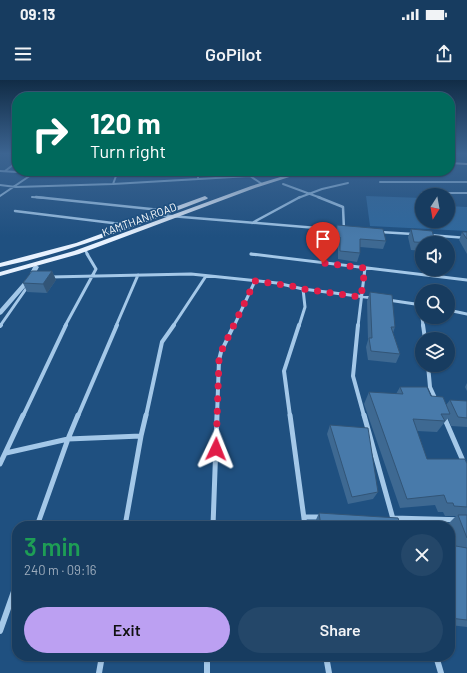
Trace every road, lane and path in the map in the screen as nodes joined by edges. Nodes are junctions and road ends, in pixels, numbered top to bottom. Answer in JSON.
{"nodes":[{"id":1,"x":23,"y":182,"type":"edge"},
{"id":2,"x":146,"y":182,"type":"edge"},
{"id":3,"x":244,"y":182,"type":"edge"},
{"id":4,"x":259,"y":182,"type":"edge"},
{"id":5,"x":269,"y":182,"type":"edge"},
{"id":6,"x":380,"y":182,"type":"dead end"},
{"id":7,"x":467,"y":182,"type":"edge"},
{"id":8,"x":348,"y":183,"type":"dead end"},
{"id":9,"x":113,"y":184,"type":"joint"},
{"id":10,"x":262,"y":184,"type":"junction"},
{"id":11,"x":283,"y":184,"type":"dead end"},
{"id":12,"x":0,"y":185,"type":"edge"},
{"id":13,"x":16,"y":187,"type":"junction"},
{"id":14,"x":308,"y":193,"type":"junction"},
{"id":15,"x":455,"y":193,"type":"edge"},
{"id":16,"x":467,"y":193,"type":"edge"},
{"id":17,"x":0,"y":196,"type":"edge"},
{"id":18,"x":32,"y":197,"type":"dead end"},
{"id":19,"x":15,"y":211,"type":"dead end"},
{"id":20,"x":170,"y":211,"type":"junction"},
{"id":21,"x":157,"y":215,"type":"junction"},
{"id":22,"x":176,"y":216,"type":"junction"},
{"id":23,"x":252,"y":223,"type":"junction"},
{"id":24,"x":129,"y":225,"type":"junction"},
{"id":25,"x":344,"y":230,"type":"junction"},
{"id":26,"x":352,"y":231,"type":"edge"},
{"id":27,"x":375,"y":232,"type":"edge"},
{"id":28,"x":413,"y":234,"type":"edge"},
{"id":29,"x":429,"y":235,"type":"edge"},
{"id":30,"x":467,"y":238,"type":"edge"},
{"id":31,"x":85,"y":250,"type":"junction"},
{"id":32,"x":251,"y":254,"type":"dead end"},
{"id":33,"x":0,"y":265,"type":"edge"},
{"id":34,"x":36,"y":266,"type":"junction"},
{"id":35,"x":365,"y":268,"type":"junction"},
{"id":36,"x":0,"y":274,"type":"edge"},
{"id":37,"x":92,"y":276,"type":"junction"},
{"id":38,"x":138,"y":276,"type":"junction"},
{"id":39,"x":206,"y":276,"type":"junction"},
{"id":40,"x":34,"y":277,"type":"junction"},
{"id":41,"x":45,"y":277,"type":"edge"},
{"id":42,"x":467,"y":280,"type":"edge"},
{"id":43,"x":255,"y":281,"type":"junction"},
{"id":44,"x":303,"y":289,"type":"junction"},
{"id":45,"x":361,"y":297,"type":"junction"},
{"id":46,"x":376,"y":299,"type":"edge"},
{"id":47,"x":384,"y":300,"type":"edge"},
{"id":48,"x":415,"y":304,"type":"edge"},
{"id":49,"x":455,"y":311,"type":"edge"},
{"id":50,"x":0,"y":313,"type":"edge"},
{"id":51,"x":467,"y":314,"type":"edge"},
{"id":52,"x":0,"y":326,"type":"edge"},
{"id":53,"x":429,"y":372,"type":"edge"},
{"id":54,"x":439,"y":407,"type":"edge"},
{"id":55,"x":442,"y":414,"type":"edge"},
{"id":56,"x":141,"y":436,"type":"junction"},
{"id":57,"x":68,"y":439,"type":"junction"},
{"id":58,"x":6,"y":453,"type":"junction"},
{"id":59,"x":0,"y":464,"type":"edge"},
{"id":60,"x":467,"y":470,"type":"edge"},
{"id":61,"x":304,"y":517,"type":"junction"},
{"id":62,"x":326,"y":517,"type":"edge"},
{"id":63,"x":385,"y":518,"type":"edge"},
{"id":64,"x":393,"y":518,"type":"junction"},
{"id":65,"x":467,"y":520,"type":"edge"},
{"id":66,"x":39,"y":521,"type":"edge"},
{"id":67,"x":126,"y":521,"type":"edge"},
{"id":68,"x":213,"y":521,"type":"edge"},
{"id":69,"x":304,"y":521,"type":"edge"},
{"id":70,"x":394,"y":521,"type":"edge"},
{"id":71,"x":12,"y":597,"type":"edge"},
{"id":72,"x":0,"y":631,"type":"edge"},
{"id":73,"x":101,"y":661,"type":"edge"},
{"id":74,"x":207,"y":661,"type":"edge"},
{"id":75,"x":327,"y":661,"type":"edge"},
{"id":76,"x":437,"y":661,"type":"edge"},
{"id":77,"x":99,"y":673,"type":"edge"},
{"id":78,"x":207,"y":673,"type":"edge"},
{"id":79,"x":329,"y":673,"type":"edge"},
{"id":80,"x":441,"y":673,"type":"edge"}],
"edges":[{"from":1,"to":13,"type":"street"},
{"from":2,"to":9,"type":"street"},
{"from":3,"to":20,"type":"main road","name":"KAMTHAN ROAD"},
{"from":4,"to":10,"type":"street"},
{"from":5,"to":10,"type":"main road","name":"KAMTHAN ROAD"},
{"from":6,"to":7,"type":"street"},
{"from":8,"to":14,"type":"street"},
{"from":9,"to":13,"type":"street"},
{"from":10,"to":22,"type":"main road","name":"KAMTHAN ROAD"},
{"from":11,"to":14,"type":"street"},
{"from":12,"to":13,"type":"street"},
{"from":13,"to":17,"type":"street"},
{"from":14,"to":23,"type":"street"},
{"from":14,"to":25,"type":"street"},
{"from":15,"to":16,"type":"street"},
{"from":18,"to":20,"type":"street"},
{"from":19,"to":24,"type":"street"},
{"from":20,"to":21,"type":"main road","name":"KAMTHAN ROAD"},
{"from":21,"to":22,"type":"street"},
{"from":21,"to":24,"type":"main road","name":"KAMTHAN ROAD"},
{"from":22,"to":23,"type":"street"},
{"from":22,"to":31,"type":"main road","name":"KAMTHAN ROAD"},
{"from":23,"to":25,"type":"street"},
{"from":24,"to":33,"type":"main road","name":"KAMTHAN ROAD"},
{"from":25,"to":26,"type":"street"},
{"from":27,"to":28,"type":"street"},
{"from":29,"to":30,"type":"street"},
{"from":31,"to":34,"type":"main road","name":"KAMTHAN ROAD"},
{"from":31,"to":37,"type":"street"},
{"from":32,"to":35,"type":"street"},
{"from":34,"to":36,"type":"main road","name":"KAMTHAN ROAD"},
{"from":34,"to":40,"type":"street"},
{"from":35,"to":42,"type":"street"},
{"from":35,"to":45,"type":"street"},
{"from":37,"to":38,"type":"street"},
{"from":37,"to":41,"type":"street"},
{"from":37,"to":58,"type":"street"},
{"from":38,"to":39,"type":"street"},
{"from":38,"to":57,"type":"street"},
{"from":39,"to":43,"type":"street"},
{"from":39,"to":56,"type":"street"},
{"from":40,"to":50,"type":"street"},
{"from":40,"to":52,"type":"street"},
{"from":43,"to":44,"type":"street"},
{"from":43,"to":68,"type":"street"},
{"from":44,"to":45,"type":"street"},
{"from":44,"to":61,"type":"street"},
{"from":45,"to":46,"type":"street"},
{"from":45,"to":64,"type":"street"},
{"from":47,"to":48,"type":"street"},
{"from":49,"to":51,"type":"street"},
{"from":53,"to":54,"type":"street"},
{"from":55,"to":60,"type":"street"},
{"from":56,"to":57,"type":"street"},
{"from":56,"to":67,"type":"street"},
{"from":57,"to":58,"type":"street"},
{"from":57,"to":66,"type":"street"},
{"from":58,"to":59,"type":"street"},
{"from":61,"to":62,"type":"street"},
{"from":61,"to":69,"type":"street"},
{"from":63,"to":64,"type":"street"},
{"from":64,"to":65,"type":"street"},
{"from":64,"to":70,"type":"street"},
{"from":71,"to":72,"type":"street"},
{"from":73,"to":77,"type":"street"},
{"from":74,"to":78,"type":"street"},
{"from":75,"to":79,"type":"street"},
{"from":76,"to":80,"type":"street"}]}
